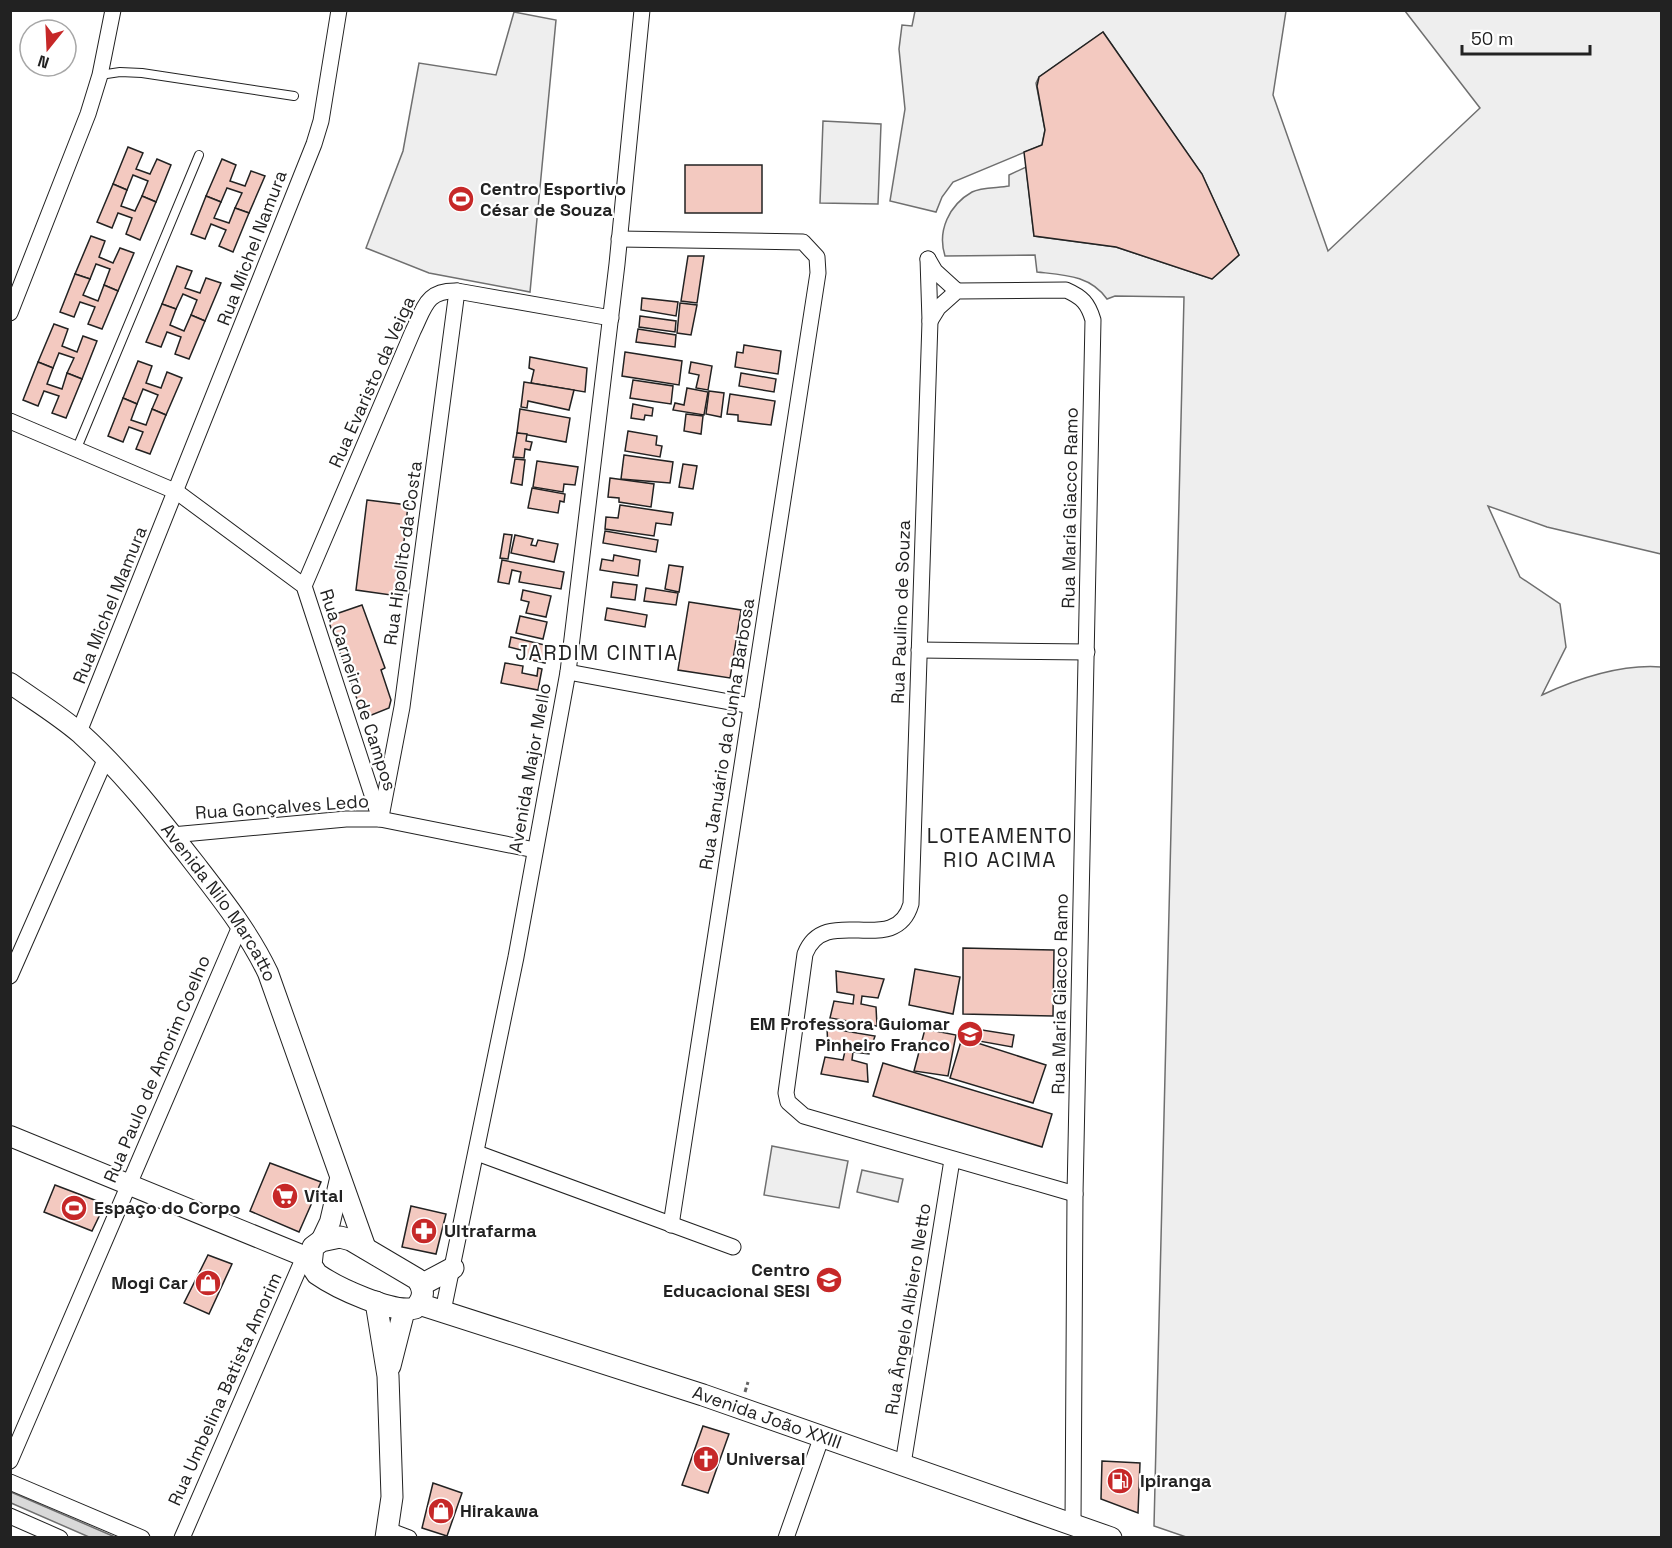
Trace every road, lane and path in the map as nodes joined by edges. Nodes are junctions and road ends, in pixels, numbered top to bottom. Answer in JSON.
{"nodes":[{"id":1,"x":113,"y":10,"type":"edge"},
{"id":2,"x":339,"y":10,"type":"edge"},
{"id":3,"x":642,"y":10,"type":"edge"},
{"id":4,"x":100,"y":75,"type":"junction"},
{"id":5,"x":294,"y":96,"type":"dead end"},
{"id":6,"x":199,"y":155,"type":"dead end"},
{"id":7,"x":619,"y":239,"type":"junction"},
{"id":8,"x":457,"y":291,"type":"junction"},
{"id":9,"x":957,"y":291,"type":"junction"},
{"id":10,"x":10,"y":313,"type":"edge"},
{"id":11,"x":611,"y":318,"type":"junction"},
{"id":12,"x":930,"y":321,"type":"junction"},
{"id":13,"x":10,"y":421,"type":"edge"},
{"id":14,"x":77,"y":448,"type":"junction"},
{"id":15,"x":177,"y":492,"type":"junction"},
{"id":16,"x":304,"y":586,"type":"junction"},
{"id":17,"x":919,"y":650,"type":"junction"},
{"id":18,"x":1088,"y":652,"type":"junction"},
{"id":19,"x":568,"y":672,"type":"junction"},
{"id":20,"x":10,"y":683,"type":"edge"},
{"id":21,"x":751,"y":706,"type":"junction"},
{"id":22,"x":79,"y":732,"type":"junction"},
{"id":23,"x":106,"y":758,"type":"junction"},
{"id":24,"x":380,"y":819,"type":"junction"},
{"id":25,"x":172,"y":835,"type":"junction"},
{"id":26,"x":535,"y":850,"type":"junction"},
{"id":27,"x":241,"y":924,"type":"junction"},
{"id":28,"x":10,"y":976,"type":"edge"},
{"id":29,"x":10,"y":1136,"type":"edge"},
{"id":30,"x":477,"y":1153,"type":"junction"},
{"id":31,"x":952,"y":1160,"type":"junction"},
{"id":32,"x":340,"y":1179,"type":"junction"},
{"id":33,"x":129,"y":1184,"type":"junction"},
{"id":34,"x":1075,"y":1194,"type":"junction"},
{"id":35,"x":671,"y":1225,"type":"junction"},
{"id":36,"x":733,"y":1247,"type":"dead end"},
{"id":37,"x":366,"y":1249,"type":"junction"},
{"id":38,"x":312,"y":1252,"type":"junction"},
{"id":39,"x":453,"y":1268,"type":"junction"},
{"id":40,"x":415,"y":1300,"type":"junction"},
{"id":41,"x":376,"y":1302,"type":"junction"},
{"id":42,"x":443,"y":1311,"type":"junction"},
{"id":43,"x":388,"y":1376,"type":"junction"},
{"id":44,"x":822,"y":1436,"type":"junction"},
{"id":45,"x":10,"y":1461,"type":"edge"},
{"id":46,"x":903,"y":1464,"type":"junction"},
{"id":47,"x":10,"y":1482,"type":"edge"},
{"id":48,"x":10,"y":1516,"type":"edge"},
{"id":49,"x":1073,"y":1524,"type":"junction"},
{"id":50,"x":387,"y":1534,"type":"edge"},
{"id":51,"x":1109,"y":1537,"type":"edge"},
{"id":52,"x":60,"y":1538,"type":"edge"},
{"id":53,"x":142,"y":1538,"type":"edge"},
{"id":54,"x":182,"y":1538,"type":"edge"},
{"id":55,"x":409,"y":1538,"type":"edge"},
{"id":56,"x":786,"y":1538,"type":"edge"}],
"edges":[{"from":1,"to":4,"type":"street"},
{"from":2,"to":15,"type":"street","name":"Rua Michel Namura"},
{"from":3,"to":7,"type":"street","name":"Avenida Major Mello"},
{"from":4,"to":5,"type":"lane"},
{"from":4,"to":10,"type":"street"},
{"from":6,"to":14,"type":"lane"},
{"from":7,"to":11,"type":"street","name":"Avenida Major Mello"},
{"from":7,"to":21,"type":"street","name":"Rua Januário da Cunha Barbosa"},
{"from":8,"to":11,"type":"street","name":"Rua Evaristo da Veiga"},
{"from":8,"to":16,"type":"street","name":"Rua Evaristo da Veiga"},
{"from":8,"to":24,"type":"street","name":"Rua Hipolito da Costa"},
{"from":9,"to":12,"type":"street"},
{"from":9,"to":12,"type":"street","name":"Rua Paulino de Souza"},
{"from":9,"to":18,"type":"street","name":"Rua Maria Giacco Ramo"},
{"from":11,"to":19,"type":"street","name":"Avenida Major Mello"},
{"from":12,"to":17,"type":"street","name":"Rua Paulino de Souza"},
{"from":13,"to":14,"type":"street","name":"Rua Carneiro de Campos"},
{"from":14,"to":15,"type":"street","name":"Rua Carneiro de Campos"},
{"from":15,"to":16,"type":"street","name":"Rua Carneiro de Campos"},
{"from":15,"to":22,"type":"street","name":"Rua Michel Mamura"},
{"from":16,"to":24,"type":"street","name":"Rua Carneiro de Campos"},
{"from":17,"to":18,"type":"street"},
{"from":17,"to":31,"type":"street","name":"Rua Paulino de Souza"},
{"from":18,"to":34,"type":"street","name":"Rua Maria Giacco Ramo"},
{"from":19,"to":21,"type":"street"},
{"from":19,"to":26,"type":"street","name":"Avenida Major Mello"},
{"from":20,"to":22,"type":"street","name":"Avenida Nilo Marcatto"},
{"from":21,"to":35,"type":"street","name":"Rua Januário da Cunha Barbosa"},
{"from":22,"to":23,"type":"street","name":"Avenida Nilo Marcatto"},
{"from":23,"to":25,"type":"street","name":"Avenida Nilo Marcatto"},
{"from":23,"to":28,"type":"street"},
{"from":24,"to":25,"type":"street","name":"Rua Gonçalves Ledo"},
{"from":24,"to":26,"type":"street","name":"Rua Gonçalves Ledo"},
{"from":25,"to":27,"type":"street","name":"Avenida Nilo Marcatto"},
{"from":26,"to":30,"type":"street","name":"Avenida Major Mello"},
{"from":27,"to":32,"type":"street","name":"Avenida Nilo Marcatto"},
{"from":27,"to":33,"type":"street","name":"Rua Paulo de Amorim Coelho"},
{"from":29,"to":33,"type":"street","name":"Avenida João XXIII"},
{"from":30,"to":35,"type":"street"},
{"from":30,"to":39,"type":"street","name":"Avenida Major Mello"},
{"from":31,"to":34,"type":"street"},
{"from":31,"to":46,"type":"street","name":"Rua Ângelo Albiero Netto"},
{"from":32,"to":37,"type":"street","name":"Avenida Nilo Marcatto"},
{"from":32,"to":38,"type":"street"},
{"from":33,"to":38,"type":"street","name":"Avenida João XXIII"},
{"from":33,"to":45,"type":"street","name":"Rua Paulo de Amorim Coelho"},
{"from":34,"to":49,"type":"street","name":"Rua Maria Giacco Ramo"},
{"from":35,"to":36,"type":"street"},
{"from":37,"to":38,"type":"main road","name":"Avenida João XXIII"},
{"from":37,"to":40,"type":"main road","name":"Avenida João XXIII"},
{"from":38,"to":41,"type":"main road","name":"Avenida João XXIII"},
{"from":38,"to":54,"type":"street","name":"Rua Umbelina Batista Amorim"},
{"from":39,"to":40,"type":"main road"},
{"from":39,"to":42,"type":"street","name":"Avenida Major Mello"},
{"from":40,"to":41,"type":"main road","name":"Avenida João XXIII"},
{"from":40,"to":42,"type":"main road","name":"Avenida João XXIII"},
{"from":40,"to":43,"type":"main road"},
{"from":41,"to":43,"type":"main road"},
{"from":42,"to":44,"type":"main road","name":"Avenida João XXIII"},
{"from":43,"to":50,"type":"main road"},
{"from":44,"to":46,"type":"main road","name":"Avenida João XXIII"},
{"from":44,"to":56,"type":"street"},
{"from":46,"to":49,"type":"main road","name":"Avenida João XXIII"},
{"from":47,"to":53,"type":"street"},
{"from":48,"to":52,"type":"street"},
{"from":49,"to":51,"type":"main road","name":"Avenida João XXIII"},
{"from":50,"to":55,"type":"street"}]}
